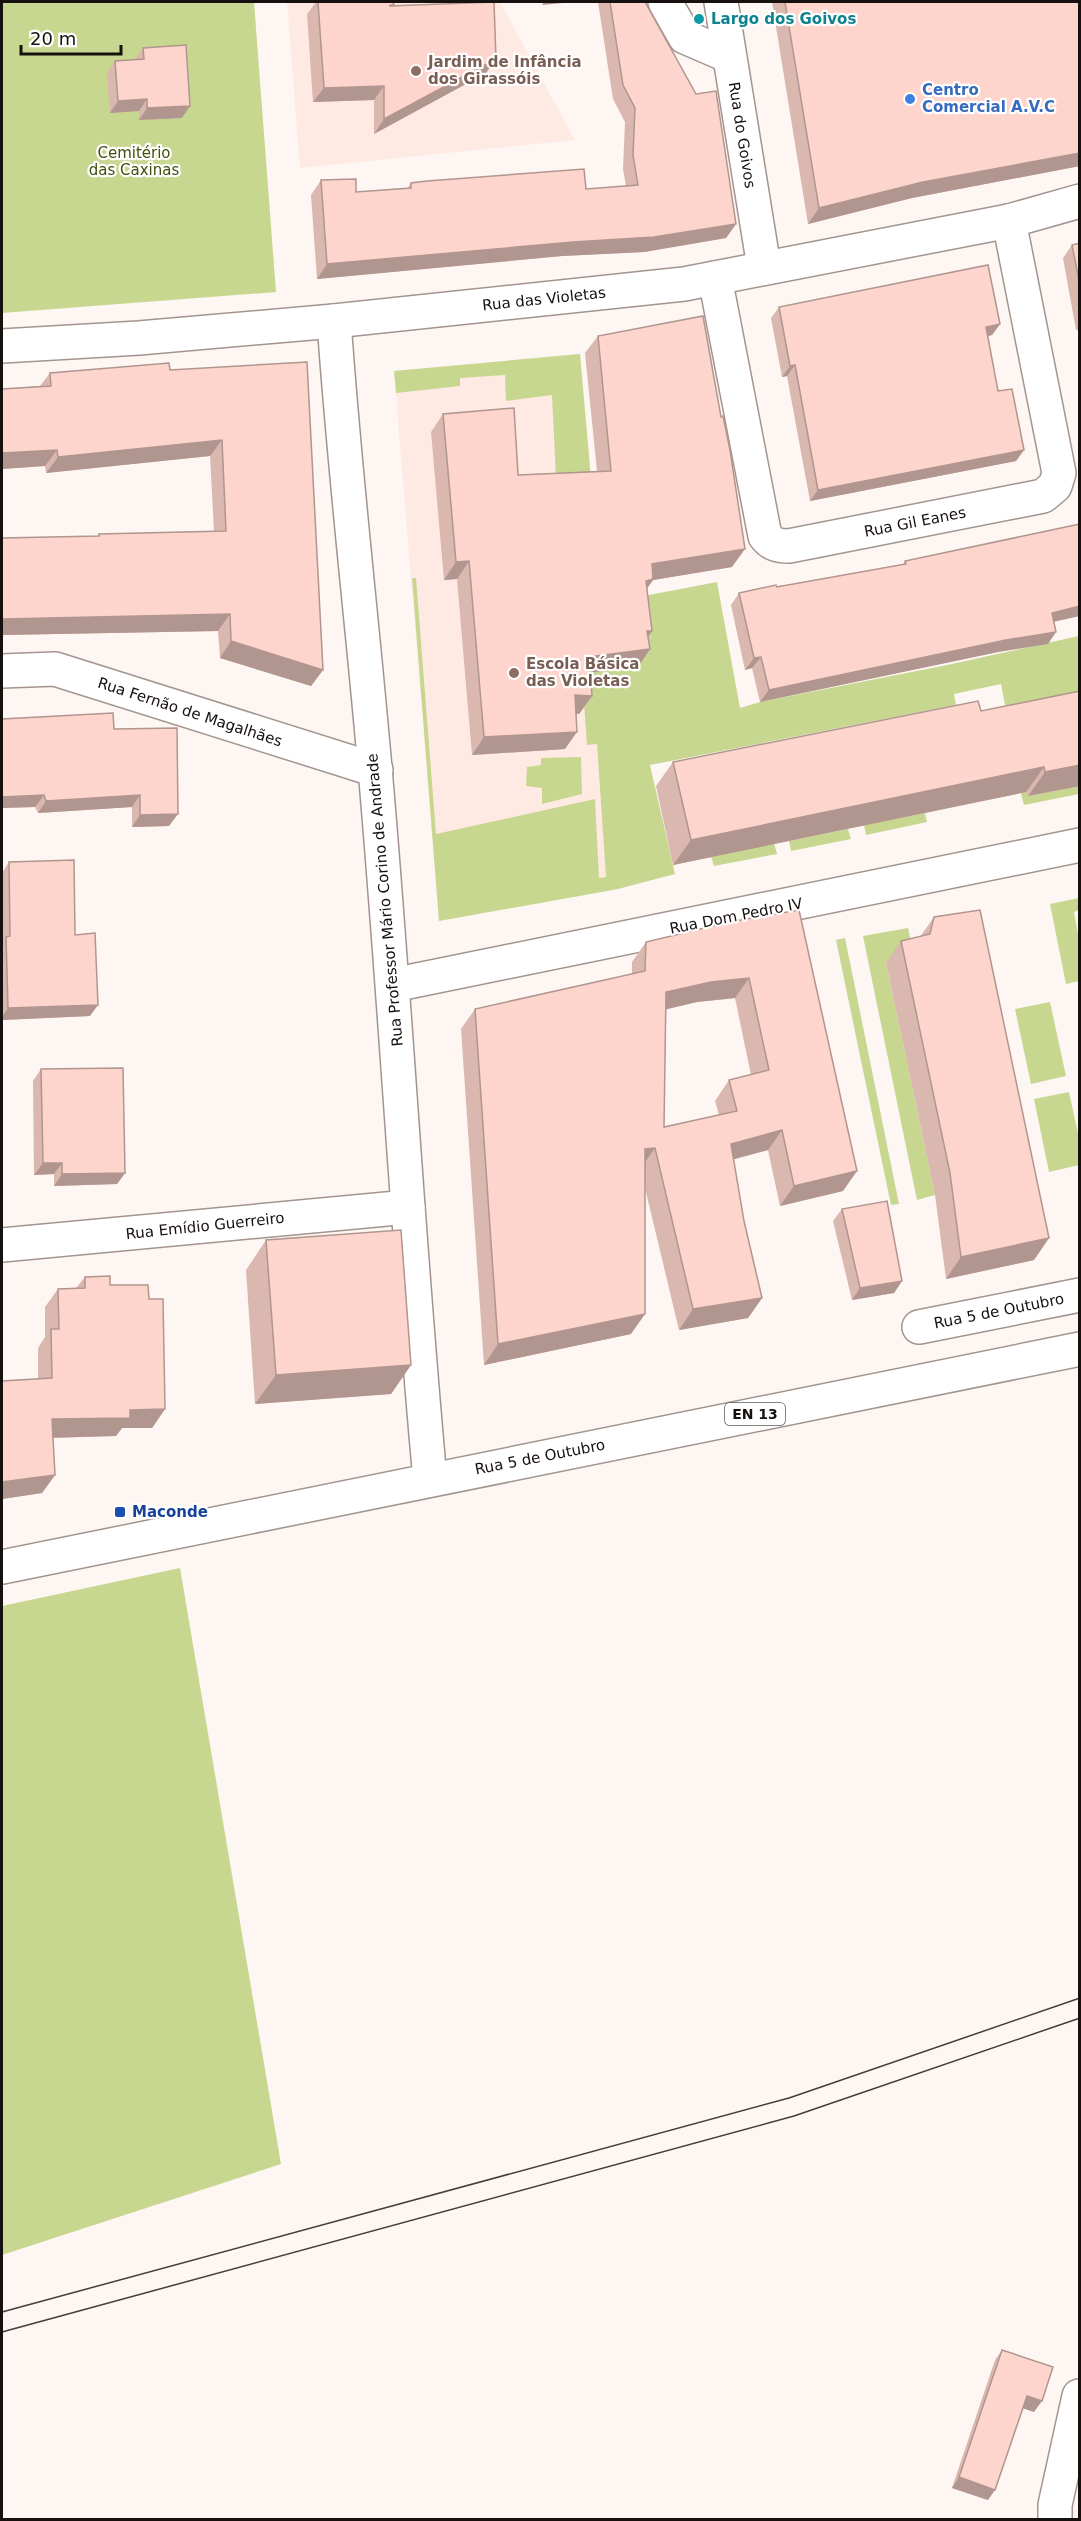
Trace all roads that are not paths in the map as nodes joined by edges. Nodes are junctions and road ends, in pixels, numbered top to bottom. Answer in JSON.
{"nodes":[{"id":1,"x":665,"y":2,"type":"edge"},
{"id":2,"x":721,"y":2,"type":"edge"},
{"id":3,"x":729,"y":56,"type":"junction"},
{"id":4,"x":1080,"y":201,"type":"edge"},
{"id":5,"x":1009,"y":221,"type":"junction"},
{"id":6,"x":764,"y":267,"type":"junction"},
{"id":7,"x":715,"y":278,"type":"junction"},
{"id":8,"x":334,"y":321,"type":"junction"},
{"id":9,"x":2,"y":346,"type":"edge"},
{"id":10,"x":2,"y":671,"type":"edge"},
{"id":11,"x":376,"y":770,"type":"junction"},
{"id":12,"x":1080,"y":845,"type":"edge"},
{"id":13,"x":393,"y":985,"type":"junction"},
{"id":14,"x":408,"y":1207,"type":"junction"},
{"id":15,"x":2,"y":1245,"type":"edge"},
{"id":16,"x":1080,"y":1295,"type":"edge"},
{"id":17,"x":919,"y":1327,"type":"dead end"},
{"id":18,"x":1080,"y":1349,"type":"edge"},
{"id":19,"x":430,"y":1479,"type":"junction"},
{"id":20,"x":2,"y":1567,"type":"edge"},
{"id":21,"x":1079,"y":2396,"type":"edge"},
{"id":22,"x":1055,"y":2520,"type":"edge"}],
"edges":[{"from":1,"to":3,"type":"street"},
{"from":2,"to":3,"type":"street","name":"Rua do Goivos"},
{"from":3,"to":6,"type":"street","name":"Rua do Goivos"},
{"from":4,"to":5,"type":"street","name":"Rua das Violetas"},
{"from":5,"to":6,"type":"street","name":"Rua das Violetas"},
{"from":5,"to":7,"type":"street","name":"Rua Gil Eanes"},
{"from":6,"to":7,"type":"street","name":"Rua das Violetas"},
{"from":7,"to":8,"type":"street","name":"Rua das Violetas"},
{"from":8,"to":9,"type":"street","name":"Rua das Violetas"},
{"from":8,"to":11,"type":"street","name":"Rua Professor Mário Corino de Andrade"},
{"from":10,"to":11,"type":"street","name":"Rua Fernão de Magalhães"},
{"from":11,"to":13,"type":"street","name":"Rua Professor Mário Corino de Andrade"},
{"from":12,"to":13,"type":"street","name":"Rua Dom Pedro IV"},
{"from":13,"to":14,"type":"street","name":"Rua Professor Mário Corino de Andrade"},
{"from":14,"to":15,"type":"street","name":"Rua Emídio Guerreiro"},
{"from":14,"to":19,"type":"street","name":"Rua Professor Mário Corino de Andrade"},
{"from":16,"to":17,"type":"street","name":"Rua 5 de Outubro"},
{"from":18,"to":19,"type":"street","name":"Rua 5 de Outubro","number":"EN 13"},
{"from":19,"to":20,"type":"street","name":"Rua 5 de Outubro","number":"EN 13"},
{"from":21,"to":22,"type":"street"}]}
